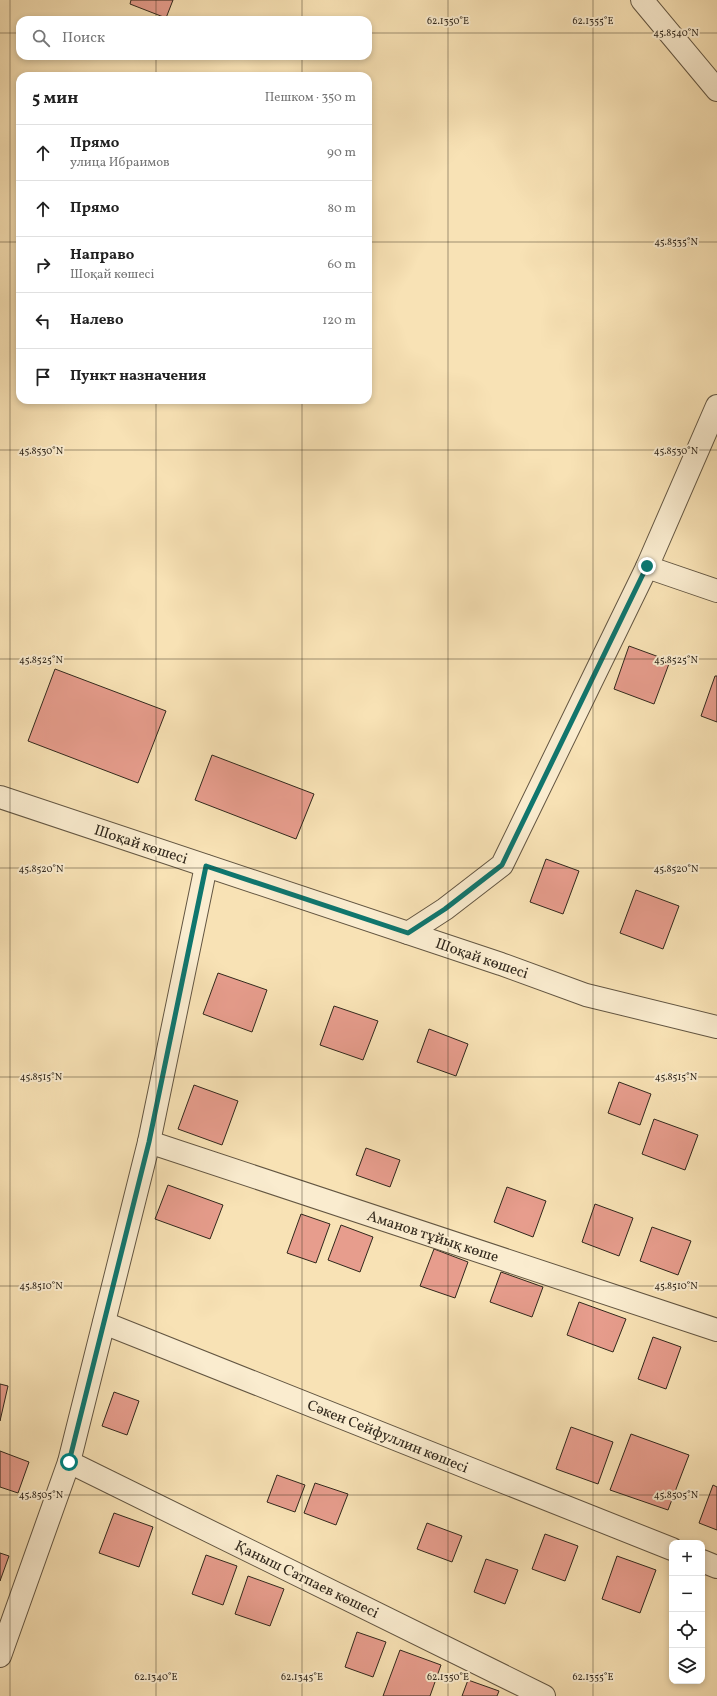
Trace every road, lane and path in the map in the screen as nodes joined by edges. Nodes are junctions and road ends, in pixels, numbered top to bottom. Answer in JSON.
{"nodes":[{"id":1,"x":642,"y":0,"type":"edge"},
{"id":2,"x":717,"y":90,"type":"edge"},
{"id":3,"x":717,"y":406,"type":"edge"},
{"id":4,"x":647,"y":566,"type":"junction"},
{"id":5,"x":717,"y":591,"type":"edge"},
{"id":6,"x":0,"y":797,"type":"edge"},
{"id":7,"x":206,"y":866,"type":"junction"},
{"id":8,"x":408,"y":933,"type":"junction"},
{"id":9,"x":717,"y":1027,"type":"edge"},
{"id":10,"x":149,"y":1142,"type":"junction"},
{"id":11,"x":104,"y":1323,"type":"junction"},
{"id":12,"x":717,"y":1330,"type":"edge"},
{"id":13,"x":69,"y":1462,"type":"junction"},
{"id":14,"x":669,"y":1548,"type":"edge"},
{"id":15,"x":705,"y":1562,"type":"edge"},
{"id":16,"x":717,"y":1567,"type":"edge"},
{"id":17,"x":0,"y":1656,"type":"edge"},
{"id":18,"x":544,"y":1696,"type":"edge"}],
"edges":[{"from":1,"to":2,"type":"street"},
{"from":3,"to":4,"type":"street"},
{"from":4,"to":5,"type":"street"},
{"from":4,"to":8,"type":"street"},
{"from":6,"to":7,"type":"street","name":"Шоқай көшесі"},
{"from":7,"to":8,"type":"street","name":"Шоқай көшесі"},
{"from":7,"to":10,"type":"street"},
{"from":8,"to":9,"type":"street","name":"Шоқай көшесі"},
{"from":10,"to":11,"type":"street"},
{"from":10,"to":12,"type":"street","name":"Аманов тұйық көше"},
{"from":11,"to":13,"type":"street"},
{"from":11,"to":14,"type":"street","name":"Сәкен Сейфуллин көшесі"},
{"from":13,"to":17,"type":"street"},
{"from":13,"to":18,"type":"street","name":"Қаныш Сатпаев көшесі"},
{"from":15,"to":16,"type":"street"}]}
